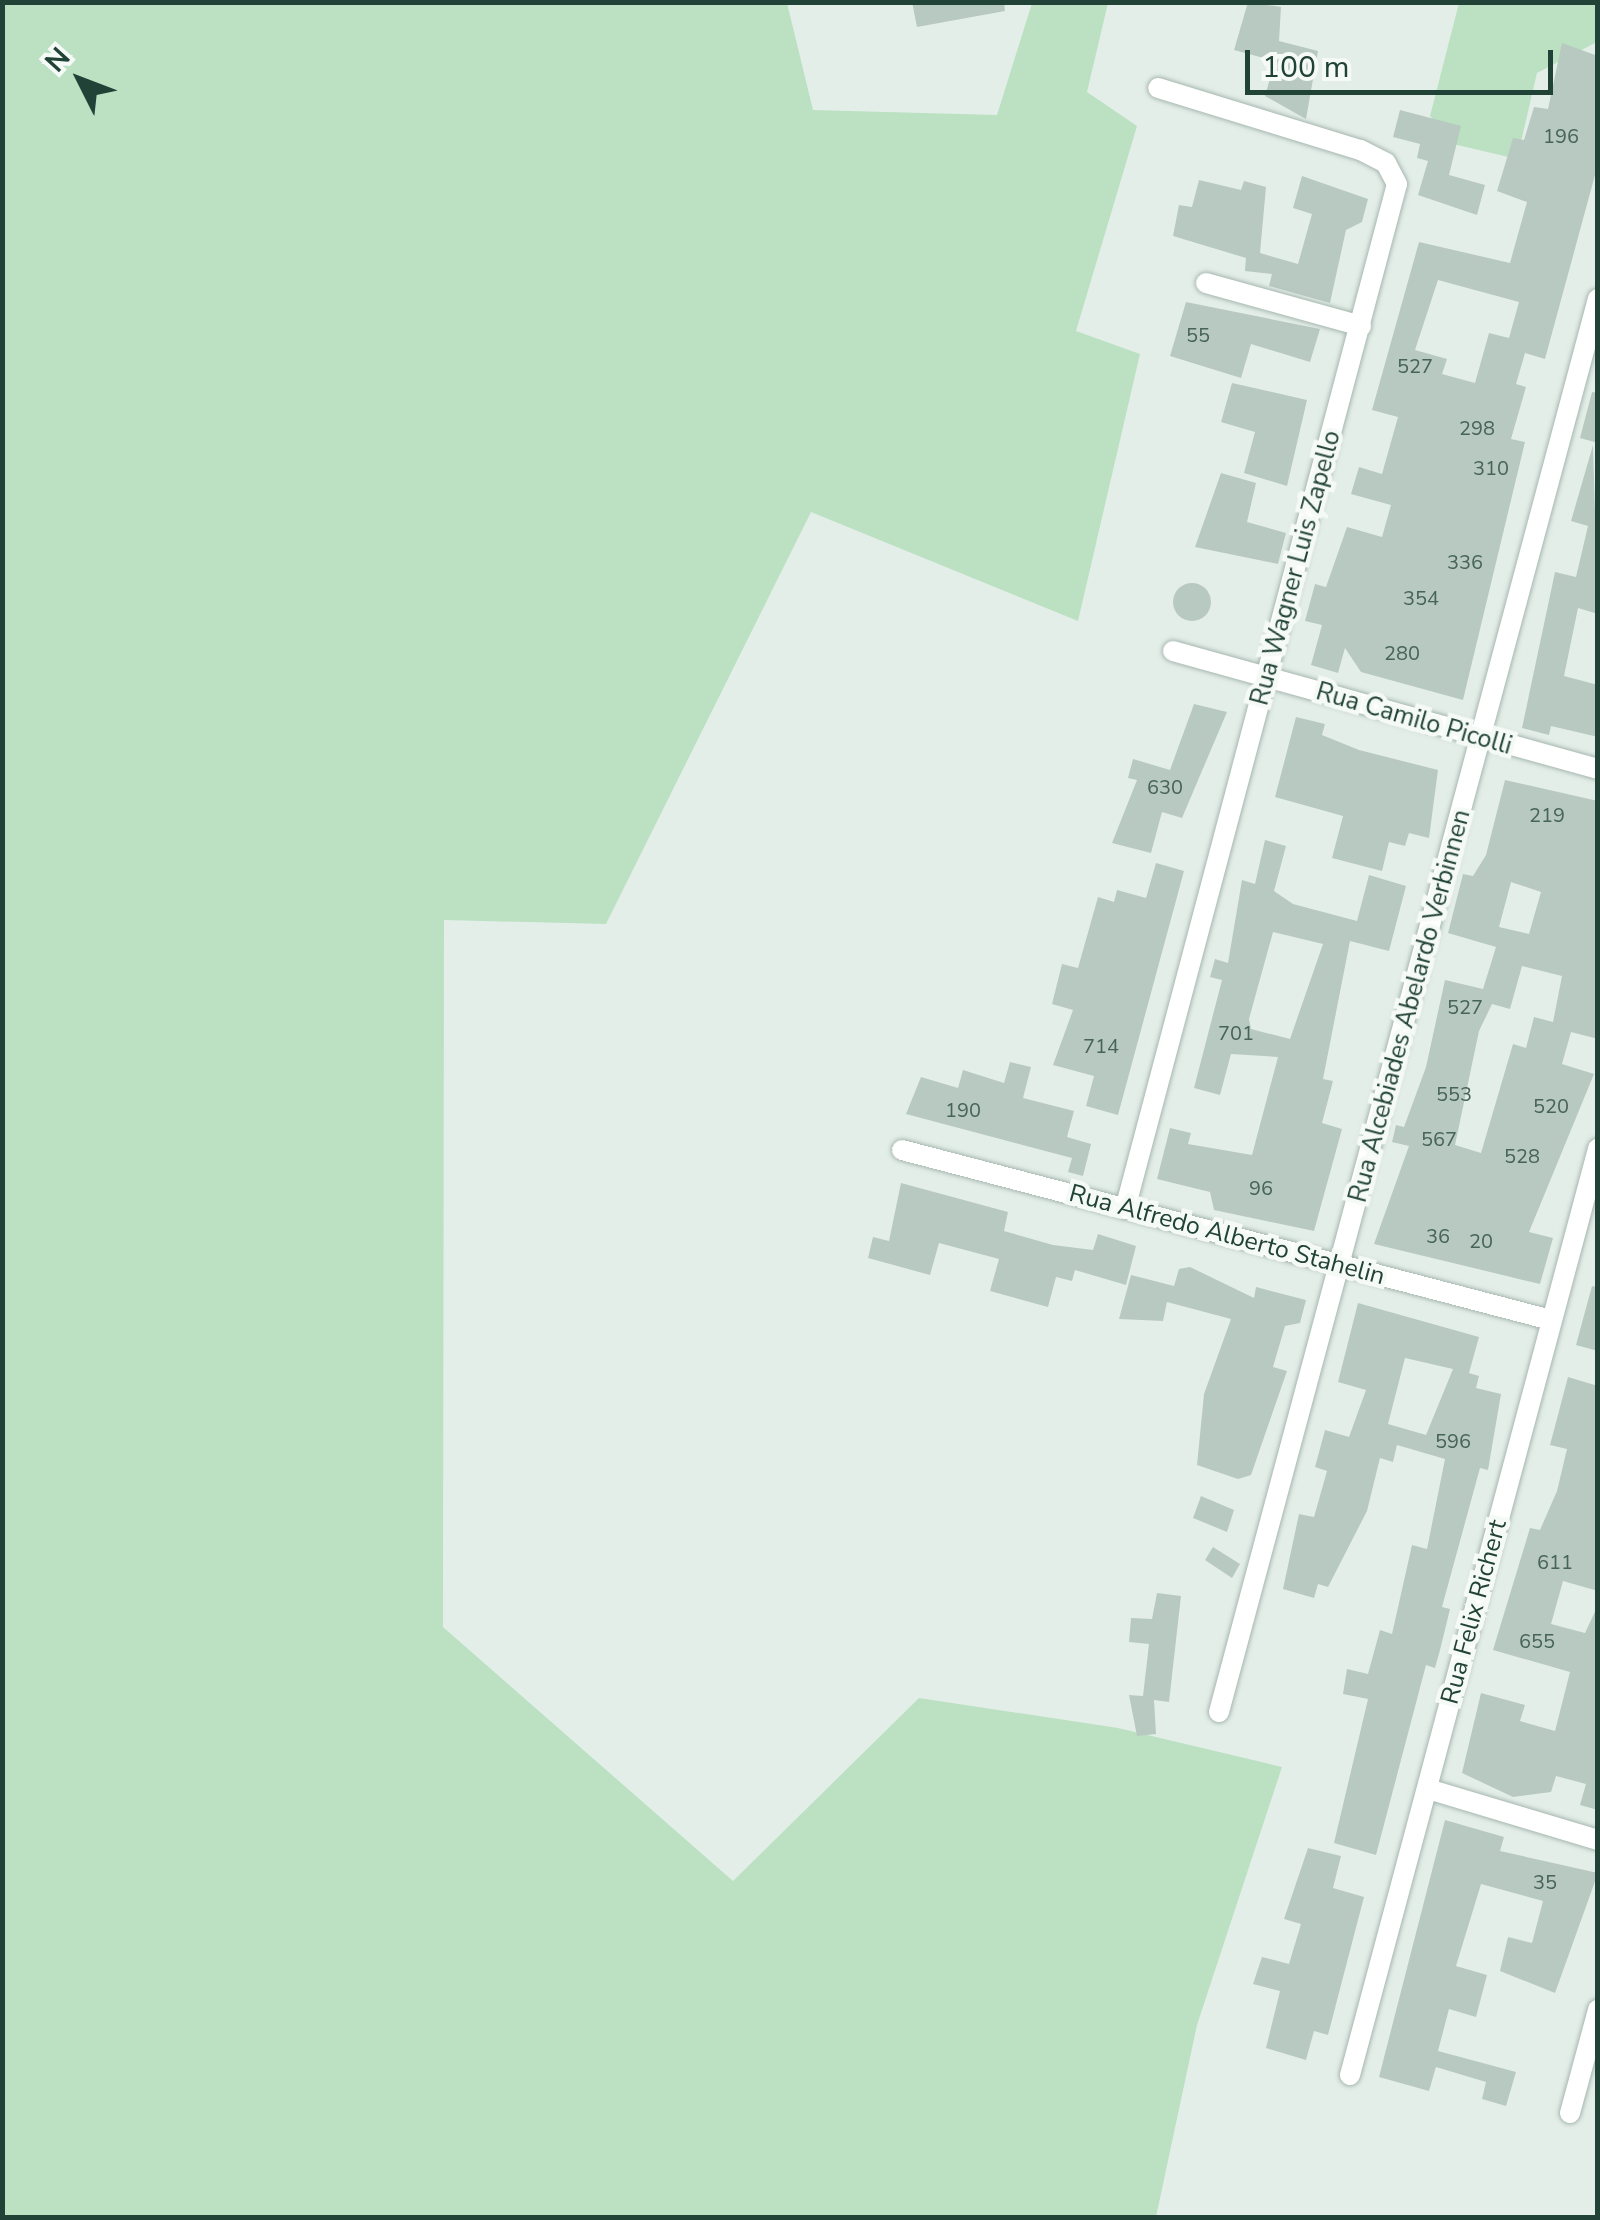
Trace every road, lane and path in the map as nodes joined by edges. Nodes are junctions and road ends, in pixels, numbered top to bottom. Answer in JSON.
{"nodes":[{"id":1,"x":1158,"y":88,"type":"dead end"},
{"id":2,"x":1206,"y":284,"type":"dead end"},
{"id":3,"x":1598,"y":299,"type":"edge"},
{"id":4,"x":1361,"y":326,"type":"junction"},
{"id":5,"x":1174,"y":651,"type":"dead end"},
{"id":6,"x":1267,"y":678,"type":"junction"},
{"id":7,"x":1482,"y":738,"type":"junction"},
{"id":8,"x":1598,"y":769,"type":"edge"},
{"id":9,"x":1598,"y":1149,"type":"edge"},
{"id":10,"x":902,"y":1150,"type":"dead end"},
{"id":11,"x":1124,"y":1209,"type":"junction"},
{"id":12,"x":1340,"y":1265,"type":"junction"},
{"id":13,"x":1551,"y":1320,"type":"junction"},
{"id":14,"x":1219,"y":1712,"type":"dead end"},
{"id":15,"x":1428,"y":1789,"type":"junction"},
{"id":16,"x":1598,"y":1840,"type":"edge"},
{"id":17,"x":1598,"y":2010,"type":"edge"},
{"id":18,"x":1350,"y":2075,"type":"dead end"},
{"id":19,"x":1570,"y":2113,"type":"dead end"}],
"edges":[{"from":1,"to":4,"type":"street","name":"Rua Wagner Luis Zapello"},
{"from":2,"to":4,"type":"street"},
{"from":3,"to":7,"type":"street","name":"Rua Alcebiades Abelardo Verbinnen"},
{"from":4,"to":6,"type":"street","name":"Rua Wagner Luis Zapello"},
{"from":5,"to":6,"type":"street","name":"Rua Camilo Picolli"},
{"from":6,"to":7,"type":"street","name":"Rua Camilo Picolli"},
{"from":6,"to":11,"type":"street","name":"Rua Wagner Luis Zapello"},
{"from":7,"to":8,"type":"street","name":"Rua Camilo Picolli"},
{"from":7,"to":12,"type":"street","name":"Rua Alcebiades Abelardo Verbinnen"},
{"from":9,"to":13,"type":"street","name":"Rua Felix Richert"},
{"from":10,"to":11,"type":"street","name":"Rua Alfredo Alberto Stahelin"},
{"from":11,"to":12,"type":"street","name":"Rua Alfredo Alberto Stahelin"},
{"from":12,"to":13,"type":"street","name":"Rua Alfredo Alberto Stahelin"},
{"from":12,"to":14,"type":"street","name":"Rua Alcebiades Abelardo Verbinnen"},
{"from":13,"to":15,"type":"street","name":"Rua Felix Richert"},
{"from":15,"to":16,"type":"street"},
{"from":15,"to":18,"type":"street","name":"Rua Felix Richert"},
{"from":17,"to":19,"type":"street"}]}
